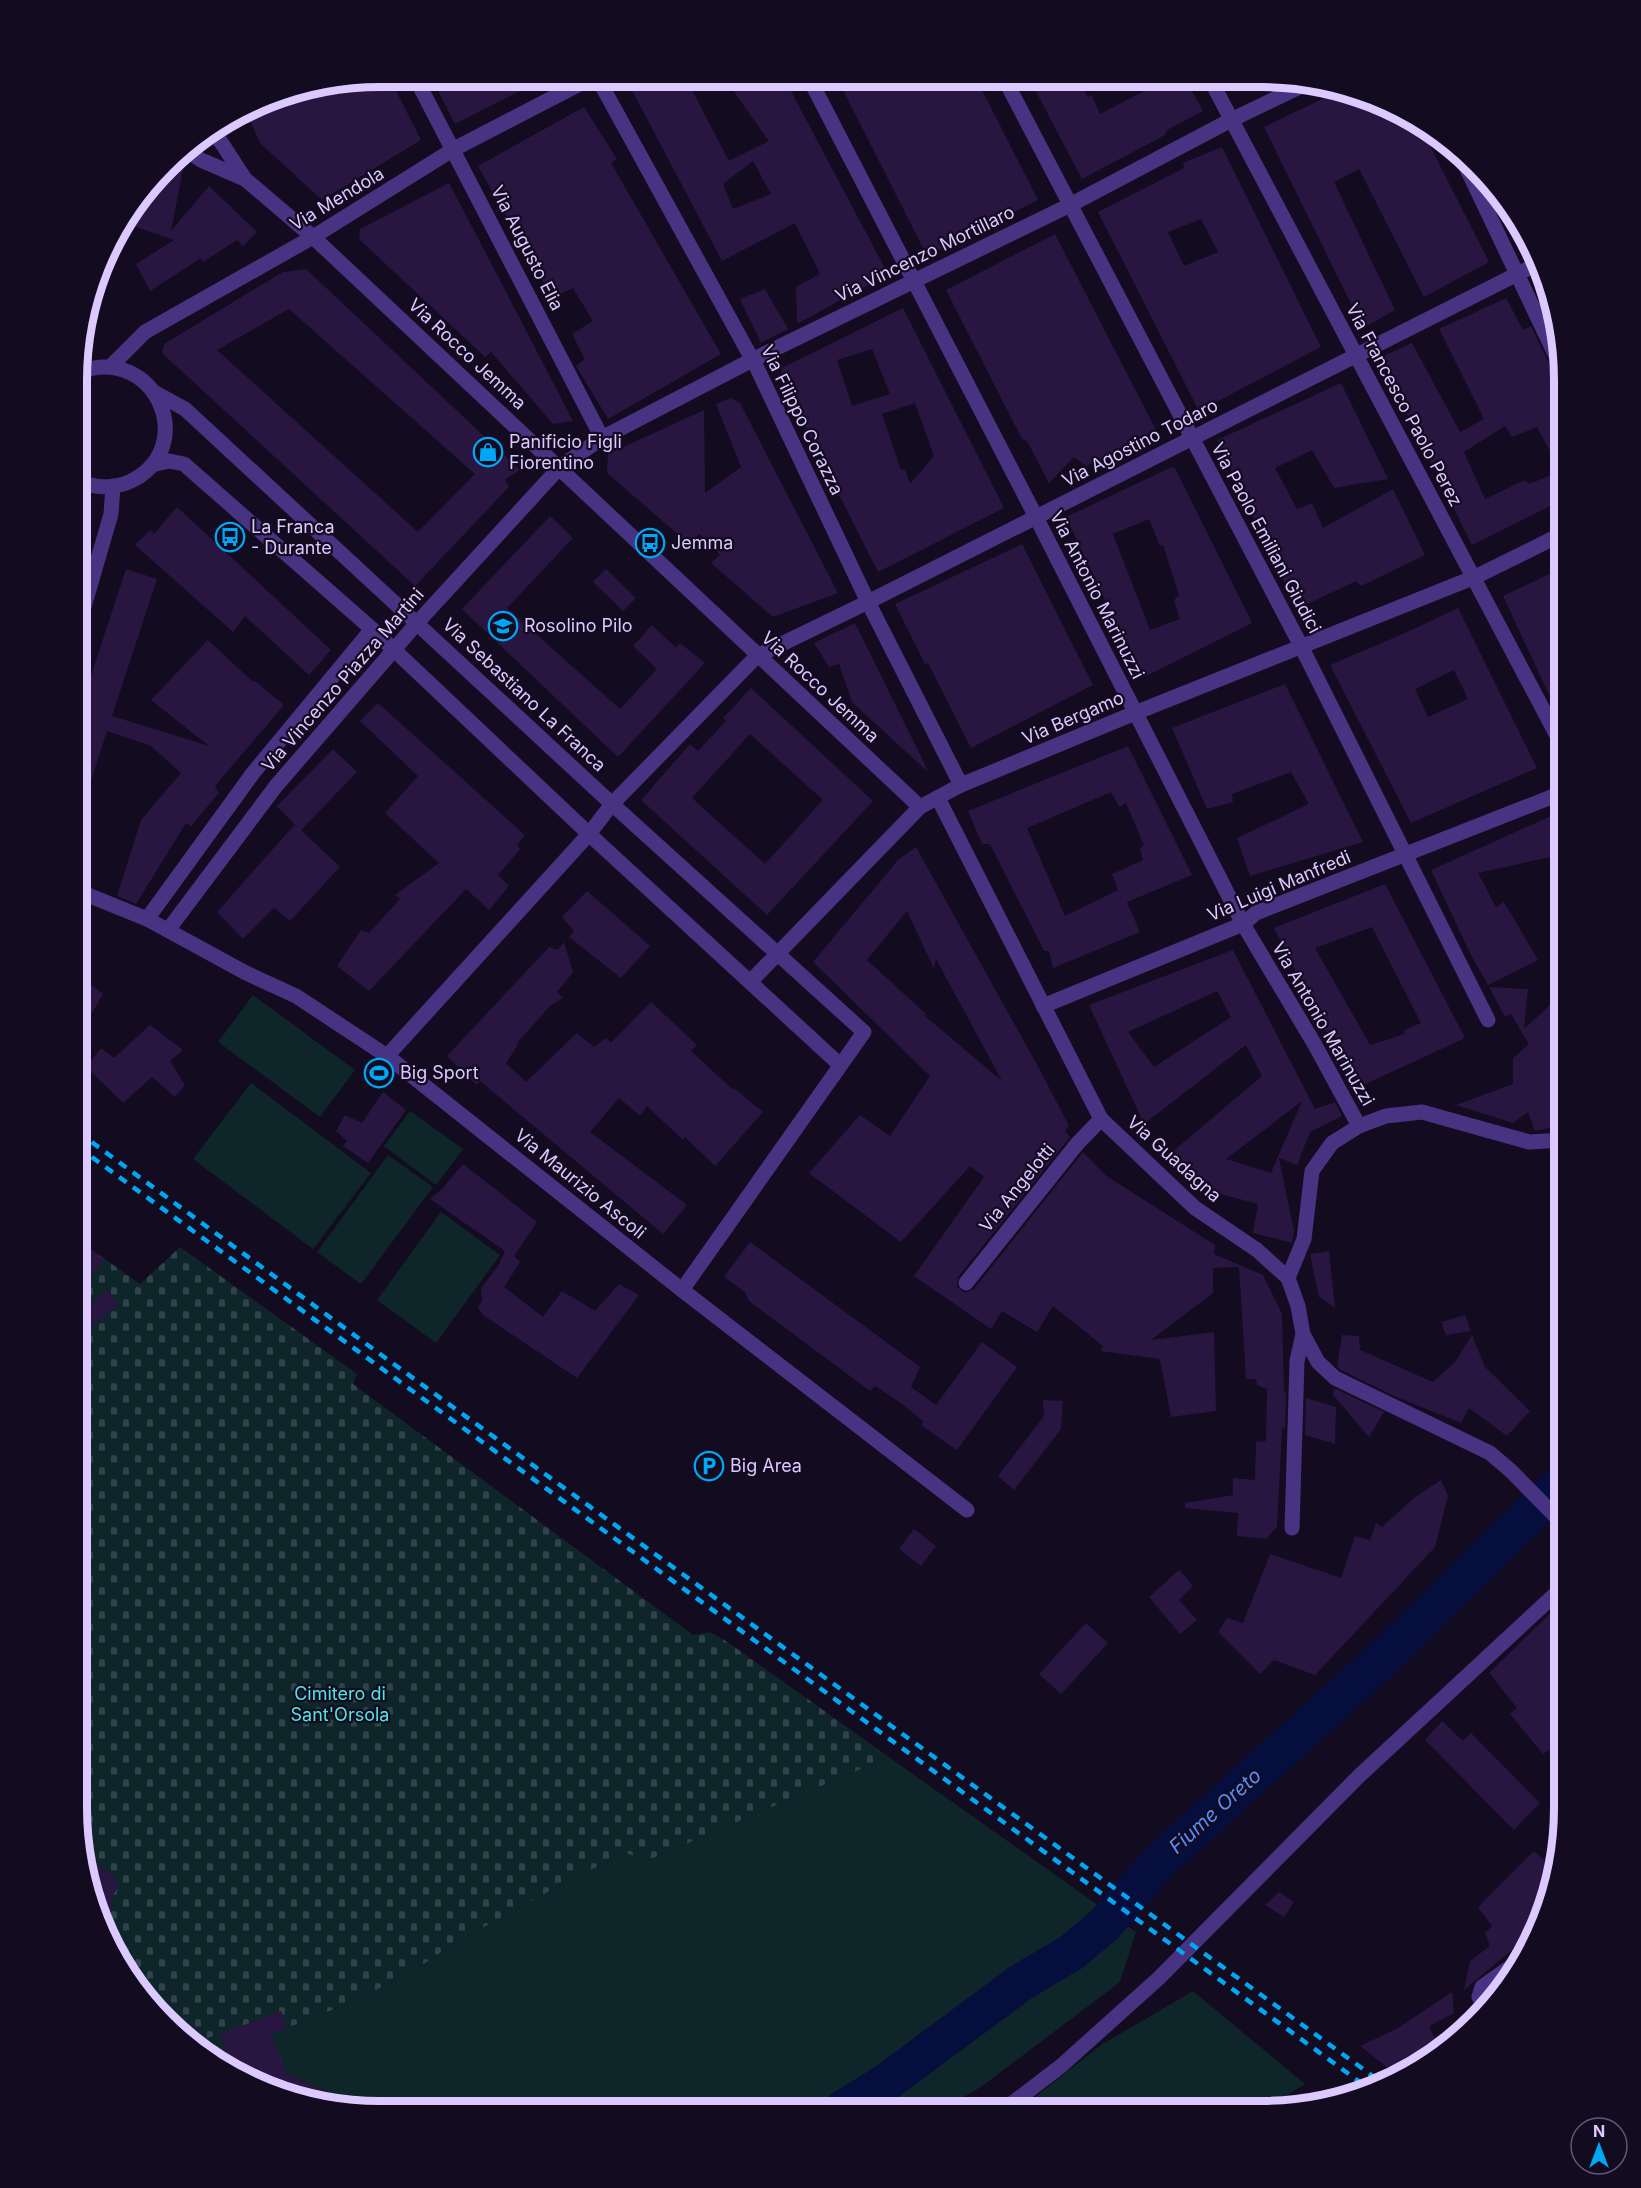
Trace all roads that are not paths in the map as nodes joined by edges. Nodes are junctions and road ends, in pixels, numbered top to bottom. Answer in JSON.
{"nodes":[{"id":1,"x":420,"y":87,"type":"edge"},
{"id":2,"x":575,"y":87,"type":"edge"},
{"id":3,"x":601,"y":87,"type":"edge"},
{"id":4,"x":814,"y":87,"type":"edge"},
{"id":5,"x":1009,"y":87,"type":"edge"},
{"id":6,"x":1214,"y":87,"type":"edge"},
{"id":7,"x":1294,"y":90,"type":"edge"},
{"id":8,"x":1231,"y":120,"type":"junction"},
{"id":9,"x":216,"y":137,"type":"edge"},
{"id":10,"x":454,"y":149,"type":"junction"},
{"id":11,"x":193,"y":155,"type":"edge"},
{"id":12,"x":1470,"y":176,"type":"edge"},
{"id":13,"x":245,"y":179,"type":"junction"},
{"id":14,"x":1070,"y":205,"type":"junction"},
{"id":15,"x":313,"y":237,"type":"junction"},
{"id":16,"x":1531,"y":267,"type":"edge"},
{"id":17,"x":1518,"y":274,"type":"junction"},
{"id":18,"x":914,"y":282,"type":"junction"},
{"id":19,"x":1552,"y":348,"type":"edge"},
{"id":20,"x":1355,"y":355,"type":"junction"},
{"id":21,"x":752,"y":360,"type":"junction"},
{"id":22,"x":110,"y":367,"type":"junction"},
{"id":23,"x":88,"y":370,"type":"edge"},
{"id":24,"x":154,"y":392,"type":"junction"},
{"id":25,"x":602,"y":438,"type":"junction"},
{"id":26,"x":1191,"y":438,"type":"junction"},
{"id":27,"x":152,"y":465,"type":"junction"},
{"id":28,"x":560,"y":467,"type":"junction"},
{"id":29,"x":87,"y":483,"type":"edge"},
{"id":30,"x":113,"y":486,"type":"junction"},
{"id":31,"x":1036,"y":517,"type":"junction"},
{"id":32,"x":1554,"y":538,"type":"edge"},
{"id":33,"x":1475,"y":577,"type":"junction"},
{"id":34,"x":87,"y":596,"type":"edge"},
{"id":35,"x":868,"y":602,"type":"junction"},
{"id":36,"x":417,"y":623,"type":"junction"},
{"id":37,"x":372,"y":628,"type":"junction"},
{"id":38,"x":1301,"y":646,"type":"junction"},
{"id":39,"x":395,"y":651,"type":"junction"},
{"id":40,"x":758,"y":656,"type":"junction"},
{"id":41,"x":1135,"y":713,"type":"junction"},
{"id":42,"x":1554,"y":730,"type":"edge"},
{"id":43,"x":961,"y":785,"type":"junction"},
{"id":44,"x":1554,"y":796,"type":"edge"},
{"id":45,"x":938,"y":798,"type":"junction"},
{"id":46,"x":612,"y":804,"type":"junction"},
{"id":47,"x":920,"y":807,"type":"junction"},
{"id":48,"x":589,"y":834,"type":"junction"},
{"id":49,"x":1404,"y":855,"type":"junction"},
{"id":50,"x":87,"y":895,"type":"edge"},
{"id":51,"x":147,"y":919,"type":"junction"},
{"id":52,"x":1243,"y":924,"type":"junction"},
{"id":53,"x":168,"y":930,"type":"junction"},
{"id":54,"x":777,"y":955,"type":"junction"},
{"id":55,"x":750,"y":982,"type":"junction"},
{"id":56,"x":1043,"y":1006,"type":"junction"},
{"id":57,"x":1488,"y":1020,"type":"dead end"},
{"id":58,"x":387,"y":1056,"type":"junction"},
{"id":59,"x":839,"y":1064,"type":"junction"},
{"id":60,"x":1101,"y":1119,"type":"junction"},
{"id":61,"x":1359,"y":1126,"type":"junction"},
{"id":62,"x":1554,"y":1141,"type":"edge"},
{"id":63,"x":1288,"y":1278,"type":"junction"},
{"id":64,"x":966,"y":1283,"type":"dead end"},
{"id":65,"x":682,"y":1290,"type":"junction"},
{"id":66,"x":1304,"y":1334,"type":"junction"},
{"id":67,"x":967,"y":1510,"type":"dead end"},
{"id":68,"x":1554,"y":1515,"type":"edge"},
{"id":69,"x":1292,"y":1528,"type":"dead end"},
{"id":70,"x":1554,"y":1595,"type":"edge"},
{"id":71,"x":1506,"y":1970,"type":"edge"},
{"id":72,"x":1481,"y":2001,"type":"edge"},
{"id":73,"x":1015,"y":2101,"type":"edge"}],
"edges":[{"from":1,"to":10,"type":"street","name":"Via Augusto Elia"},
{"from":2,"to":10,"type":"street","name":"Via Mendola"},
{"from":3,"to":21,"type":"street","name":"Via Filippo Corazza"},
{"from":4,"to":18,"type":"street","name":"Via Antonio Marinuzzi"},
{"from":5,"to":14,"type":"street","name":"Via Paolo Emiliani Giudici"},
{"from":6,"to":8,"type":"street","name":"Via Francesco Paolo Perez"},
{"from":7,"to":8,"type":"street","name":"Via Vincenzo Mortillaro"},
{"from":8,"to":14,"type":"street","name":"Via Vincenzo Mortillaro"},
{"from":8,"to":20,"type":"street","name":"Via Francesco Paolo Perez"},
{"from":9,"to":13,"type":"street","name":"Via Rocco Jemma"},
{"from":10,"to":15,"type":"street","name":"Via Mendola"},
{"from":10,"to":25,"type":"street","name":"Via Augusto Elia"},
{"from":11,"to":13,"type":"street","name":"Via Rocco Jemma"},
{"from":12,"to":17,"type":"street"},
{"from":13,"to":15,"type":"street","name":"Via Rocco Jemma"},
{"from":14,"to":18,"type":"street","name":"Via Vincenzo Mortillaro"},
{"from":14,"to":26,"type":"street","name":"Via Paolo Emiliani Giudici"},
{"from":15,"to":22,"type":"street","name":"Via Mendola"},
{"from":15,"to":28,"type":"street","name":"Via Rocco Jemma"},
{"from":16,"to":17,"type":"street","name":"Via Agostino Todaro"},
{"from":17,"to":19,"type":"street"},
{"from":17,"to":20,"type":"street","name":"Via Agostino Todaro"},
{"from":18,"to":21,"type":"street","name":"Via Vincenzo Mortillaro"},
{"from":18,"to":31,"type":"street","name":"Via Antonio Marinuzzi"},
{"from":20,"to":26,"type":"street","name":"Via Agostino Todaro"},
{"from":20,"to":33,"type":"street","name":"Via Francesco Paolo Perez"},
{"from":21,"to":25,"type":"street","name":"Via Vincenzo Mortillaro"},
{"from":21,"to":35,"type":"street","name":"Via Filippo Corazza"},
{"from":22,"to":23,"type":"street"},
{"from":22,"to":24,"type":"street","name":"Via Sebastiano La Franca"},
{"from":24,"to":27,"type":"street"},
{"from":24,"to":36,"type":"street","name":"Via Sebastiano La Franca"},
{"from":25,"to":28,"type":"street","name":"Via Vincenzo Mortillaro"},
{"from":26,"to":31,"type":"street","name":"Via Agostino Todaro"},
{"from":26,"to":38,"type":"street","name":"Via Paolo Emiliani Giudici"},
{"from":27,"to":30,"type":"street"},
{"from":27,"to":37,"type":"street"},
{"from":28,"to":36,"type":"street","name":"Via Vincenzo Piazza Martini"},
{"from":28,"to":40,"type":"street","name":"Via Rocco Jemma"},
{"from":29,"to":30,"type":"street"},
{"from":30,"to":34,"type":"street"},
{"from":31,"to":35,"type":"street","name":"Via Agostino Todaro"},
{"from":31,"to":41,"type":"street","name":"Via Antonio Marinuzzi"},
{"from":32,"to":33,"type":"street","name":"Via Bergamo"},
{"from":33,"to":38,"type":"street","name":"Via Bergamo"},
{"from":33,"to":42,"type":"street","name":"Via Francesco Paolo Perez"},
{"from":35,"to":40,"type":"street","name":"Via Agostino Todaro"},
{"from":35,"to":43,"type":"street","name":"Via Filippo Corazza"},
{"from":36,"to":39,"type":"street","name":"Via Vincenzo Piazza Martini"},
{"from":36,"to":46,"type":"street","name":"Via Sebastiano La Franca"},
{"from":37,"to":39,"type":"street"},
{"from":37,"to":51,"type":"street","name":"Via Vincenzo Piazza Martini"},
{"from":38,"to":41,"type":"street","name":"Via Bergamo"},
{"from":38,"to":49,"type":"street","name":"Via Paolo Emiliani Giudici"},
{"from":39,"to":48,"type":"street"},
{"from":39,"to":53,"type":"street","name":"Via Vincenzo Piazza Martini"},
{"from":40,"to":46,"type":"street","name":"Via Agostino Todaro"},
{"from":40,"to":47,"type":"street","name":"Via Rocco Jemma"},
{"from":41,"to":43,"type":"street","name":"Via Bergamo"},
{"from":41,"to":52,"type":"street","name":"Via Antonio Marinuzzi"},
{"from":43,"to":45,"type":"street","name":"Via Bergamo"},
{"from":44,"to":49,"type":"street","name":"Via Luigi Manfredi"},
{"from":45,"to":47,"type":"street","name":"Via Bergamo"},
{"from":45,"to":56,"type":"street","name":"Via Guadagna"},
{"from":46,"to":48,"type":"street","name":"Via Agostino Todaro"},
{"from":46,"to":54,"type":"street","name":"Via Sebastiano La Franca"},
{"from":47,"to":54,"type":"street","name":"Via Bergamo"},
{"from":48,"to":55,"type":"street"},
{"from":48,"to":58,"type":"street","name":"Via Agostino Todaro"},
{"from":49,"to":52,"type":"street","name":"Via Luigi Manfredi"},
{"from":49,"to":57,"type":"street","name":"Via Paolo Emiliani Giudici"},
{"from":50,"to":51,"type":"street","name":"Via Maurizio Ascoli"},
{"from":51,"to":53,"type":"street","name":"Via Maurizio Ascoli"},
{"from":52,"to":56,"type":"street","name":"Via Luigi Manfredi"},
{"from":52,"to":61,"type":"street","name":"Via Antonio Marinuzzi"},
{"from":53,"to":58,"type":"street","name":"Via Maurizio Ascoli"},
{"from":54,"to":55,"type":"street","name":"Via Bergamo"},
{"from":54,"to":59,"type":"street","name":"Via Sebastiano La Franca"},
{"from":55,"to":59,"type":"street"},
{"from":56,"to":60,"type":"street","name":"Via Guadagna"},
{"from":58,"to":65,"type":"street","name":"Via Maurizio Ascoli"},
{"from":59,"to":65,"type":"street"},
{"from":60,"to":63,"type":"street","name":"Via Guadagna"},
{"from":60,"to":64,"type":"street","name":"Via Angelotti"},
{"from":61,"to":62,"type":"street"},
{"from":61,"to":63,"type":"street"},
{"from":63,"to":66,"type":"street","name":"Via Guadagna"},
{"from":65,"to":67,"type":"street","name":"Via Maurizio Ascoli"},
{"from":66,"to":68,"type":"street","name":"Via Guadagna"},
{"from":66,"to":69,"type":"street"},
{"from":70,"to":73,"type":"street"},
{"from":71,"to":72,"type":"street"}]}
